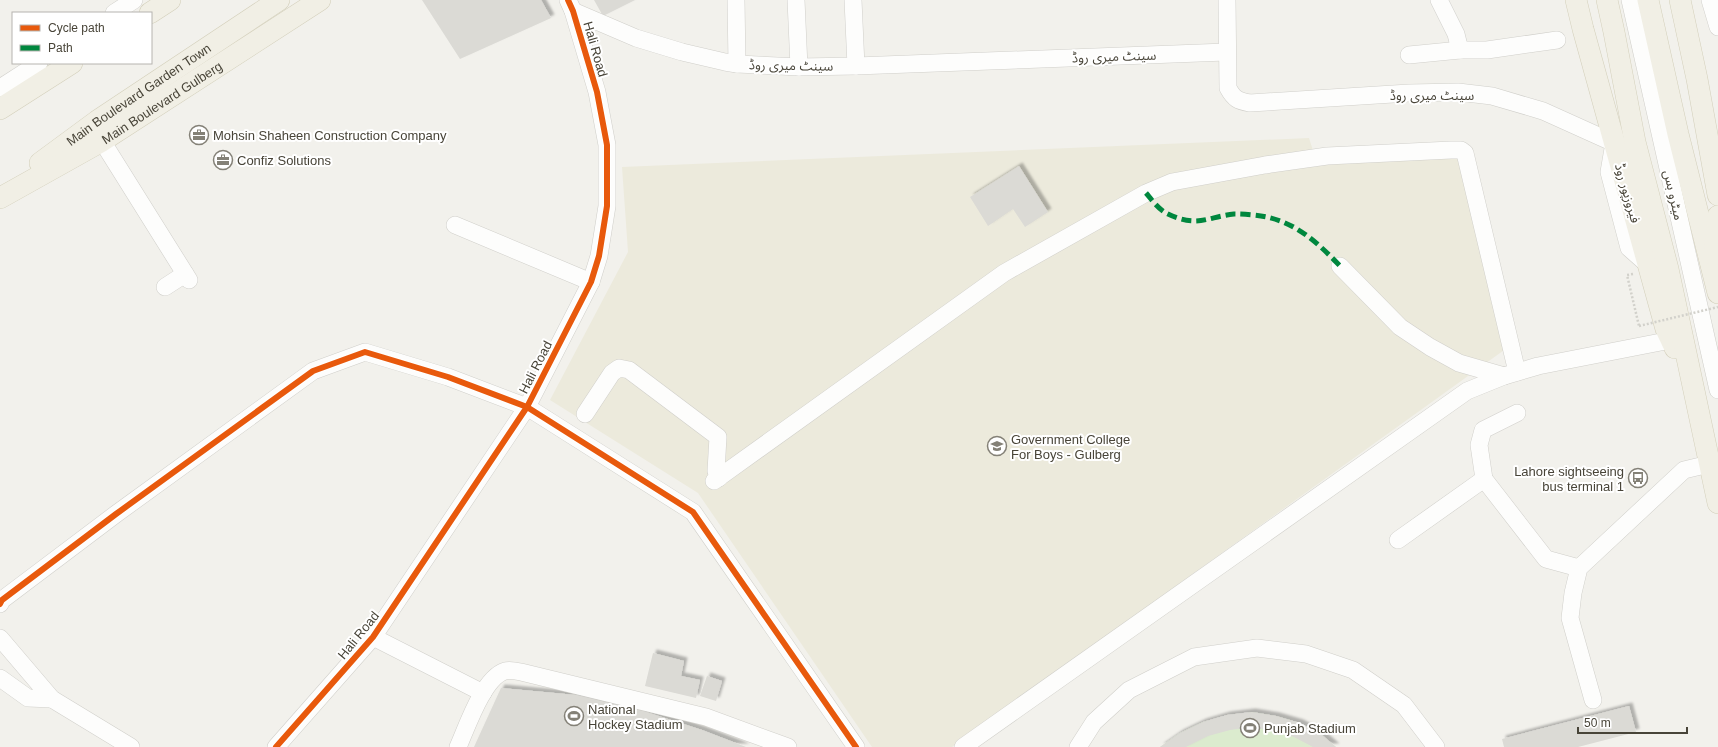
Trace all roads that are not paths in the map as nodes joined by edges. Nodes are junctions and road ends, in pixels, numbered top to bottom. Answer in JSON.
{"nodes":[{"id":1,"x":134,"y":0,"type":"edge"},
{"id":2,"x":170,"y":0,"type":"edge"},
{"id":3,"x":279,"y":0,"type":"edge"},
{"id":4,"x":320,"y":0,"type":"edge"},
{"id":5,"x":736,"y":0,"type":"edge"},
{"id":6,"x":796,"y":0,"type":"edge"},
{"id":7,"x":853,"y":0,"type":"edge"},
{"id":8,"x":1227,"y":0,"type":"edge"},
{"id":9,"x":1439,"y":0,"type":"edge"},
{"id":10,"x":1576,"y":0,"type":"edge"},
{"id":11,"x":1606,"y":0,"type":"edge"},
{"id":12,"x":1630,"y":0,"type":"edge"},
{"id":13,"x":1648,"y":0,"type":"edge"},
{"id":14,"x":1680,"y":0,"type":"edge"},
{"id":15,"x":1710,"y":0,"type":"edge"},
{"id":16,"x":570,"y":5,"type":"edge"},
{"id":17,"x":116,"y":12,"type":"edge"},
{"id":18,"x":152,"y":12,"type":"edge"},
{"id":19,"x":1718,"y":27,"type":"edge"},
{"id":20,"x":1557,"y":40,"type":"dead end"},
{"id":21,"x":1460,"y":50,"type":"junction"},
{"id":22,"x":1226,"y":52,"type":"junction"},
{"id":23,"x":1409,"y":55,"type":"dead end"},
{"id":24,"x":37,"y":64,"type":"edge"},
{"id":25,"x":70,"y":64,"type":"edge"},
{"id":26,"x":737,"y":64,"type":"junction"},
{"id":27,"x":856,"y":66,"type":"junction"},
{"id":28,"x":799,"y":67,"type":"junction"},
{"id":29,"x":0,"y":88,"type":"edge"},
{"id":30,"x":0,"y":109,"type":"edge"},
{"id":31,"x":102,"y":141,"type":"junction"},
{"id":32,"x":1614,"y":143,"type":"junction"},
{"id":33,"x":0,"y":192,"type":"edge"},
{"id":34,"x":1718,"y":195,"type":"edge"},
{"id":35,"x":0,"y":198,"type":"edge"},
{"id":36,"x":1718,"y":216,"type":"edge"},
{"id":37,"x":455,"y":225,"type":"dead end"},
{"id":38,"x":1340,"y":266,"type":"dead end"},
{"id":39,"x":1712,"y":270,"type":"junction"},
{"id":40,"x":591,"y":282,"type":"junction"},
{"id":41,"x":165,"y":287,"type":"dead end"},
{"id":42,"x":1718,"y":293,"type":"edge"},
{"id":43,"x":1671,"y":340,"type":"junction"},
{"id":44,"x":1510,"y":374,"type":"junction"},
{"id":45,"x":1691,"y":383,"type":"junction"},
{"id":46,"x":1718,"y":390,"type":"edge"},
{"id":47,"x":527,"y":407,"type":"junction"},
{"id":48,"x":1517,"y":413,"type":"dead end"},
{"id":49,"x":585,"y":414,"type":"dead end"},
{"id":50,"x":1709,"y":464,"type":"junction"},
{"id":51,"x":1484,"y":479,"type":"junction"},
{"id":52,"x":1718,"y":503,"type":"edge"},
{"id":53,"x":1398,"y":540,"type":"dead end"},
{"id":54,"x":1579,"y":568,"type":"junction"},
{"id":55,"x":1,"y":601,"type":"edge"},
{"id":56,"x":373,"y":636,"type":"junction"},
{"id":57,"x":0,"y":638,"type":"edge"},
{"id":58,"x":0,"y":678,"type":"edge"},
{"id":59,"x":483,"y":693,"type":"junction"},
{"id":60,"x":52,"y":699,"type":"junction"},
{"id":61,"x":1593,"y":700,"type":"dead end"},
{"id":62,"x":131,"y":747,"type":"edge"},
{"id":63,"x":276,"y":747,"type":"edge"},
{"id":64,"x":458,"y":747,"type":"edge"},
{"id":65,"x":788,"y":747,"type":"edge"},
{"id":66,"x":856,"y":747,"type":"edge"},
{"id":67,"x":963,"y":747,"type":"edge"},
{"id":68,"x":1078,"y":747,"type":"edge"},
{"id":69,"x":1436,"y":747,"type":"edge"}],
"edges":[{"from":1,"to":17,"type":"street"},
{"from":2,"to":18,"type":"main road"},
{"from":3,"to":33,"type":"main road","name":"Main Boulevard Garden Town"},
{"from":4,"to":31,"type":"main road","name":"Main Boulevard Gulberg"},
{"from":5,"to":26,"type":"street"},
{"from":6,"to":28,"type":"street"},
{"from":7,"to":27,"type":"street"},
{"from":8,"to":22,"type":"street"},
{"from":9,"to":21,"type":"street"},
{"from":10,"to":32,"type":"main road","name":"فیروزپور روڈ"},
{"from":11,"to":45,"type":"main road","name":"فیروزپور روڈ"},
{"from":12,"to":46,"type":"street","name":"میٹرو بس"},
{"from":13,"to":39,"type":"main road"},
{"from":14,"to":34,"type":"main road"},
{"from":15,"to":19,"type":"street"},
{"from":16,"to":26,"type":"street","name":"سینٹ میری روڈ"},
{"from":16,"to":40,"type":"street","name":"Hali Road"},
{"from":20,"to":21,"type":"street"},
{"from":21,"to":23,"type":"street"},
{"from":22,"to":27,"type":"street","name":"سینٹ میری روڈ"},
{"from":22,"to":32,"type":"street","name":"سینٹ میری روڈ"},
{"from":24,"to":29,"type":"street"},
{"from":25,"to":30,"type":"main road"},
{"from":26,"to":28,"type":"street","name":"سینٹ میری روڈ"},
{"from":27,"to":28,"type":"street","name":"سینٹ میری روڈ"},
{"from":31,"to":35,"type":"main road","name":"Main Boulevard Gulberg"},
{"from":31,"to":41,"type":"street"},
{"from":32,"to":43,"type":"main road","name":"فیروزپور روڈ"},
{"from":36,"to":39,"type":"main road"},
{"from":37,"to":40,"type":"street"},
{"from":38,"to":44,"type":"street"},
{"from":39,"to":42,"type":"main road"},
{"from":40,"to":47,"type":"street","name":"Hali Road"},
{"from":43,"to":44,"type":"street"},
{"from":43,"to":45,"type":"main road","name":"فیروزپور روڈ"},
{"from":44,"to":49,"type":"street"},
{"from":44,"to":67,"type":"street"},
{"from":45,"to":50,"type":"main road","name":"فیروزپور روڈ"},
{"from":47,"to":55,"type":"street"},
{"from":47,"to":56,"type":"street","name":"Hali Road"},
{"from":47,"to":66,"type":"street"},
{"from":48,"to":51,"type":"street"},
{"from":50,"to":52,"type":"main road","name":"فیروزپور روڈ"},
{"from":50,"to":54,"type":"street"},
{"from":51,"to":53,"type":"street"},
{"from":51,"to":54,"type":"street"},
{"from":54,"to":61,"type":"street"},
{"from":56,"to":59,"type":"street"},
{"from":56,"to":63,"type":"street","name":"Hali Road"},
{"from":57,"to":60,"type":"street"},
{"from":58,"to":60,"type":"street"},
{"from":59,"to":64,"type":"street"},
{"from":59,"to":65,"type":"street"},
{"from":60,"to":62,"type":"street"},
{"from":68,"to":69,"type":"street"}]}
